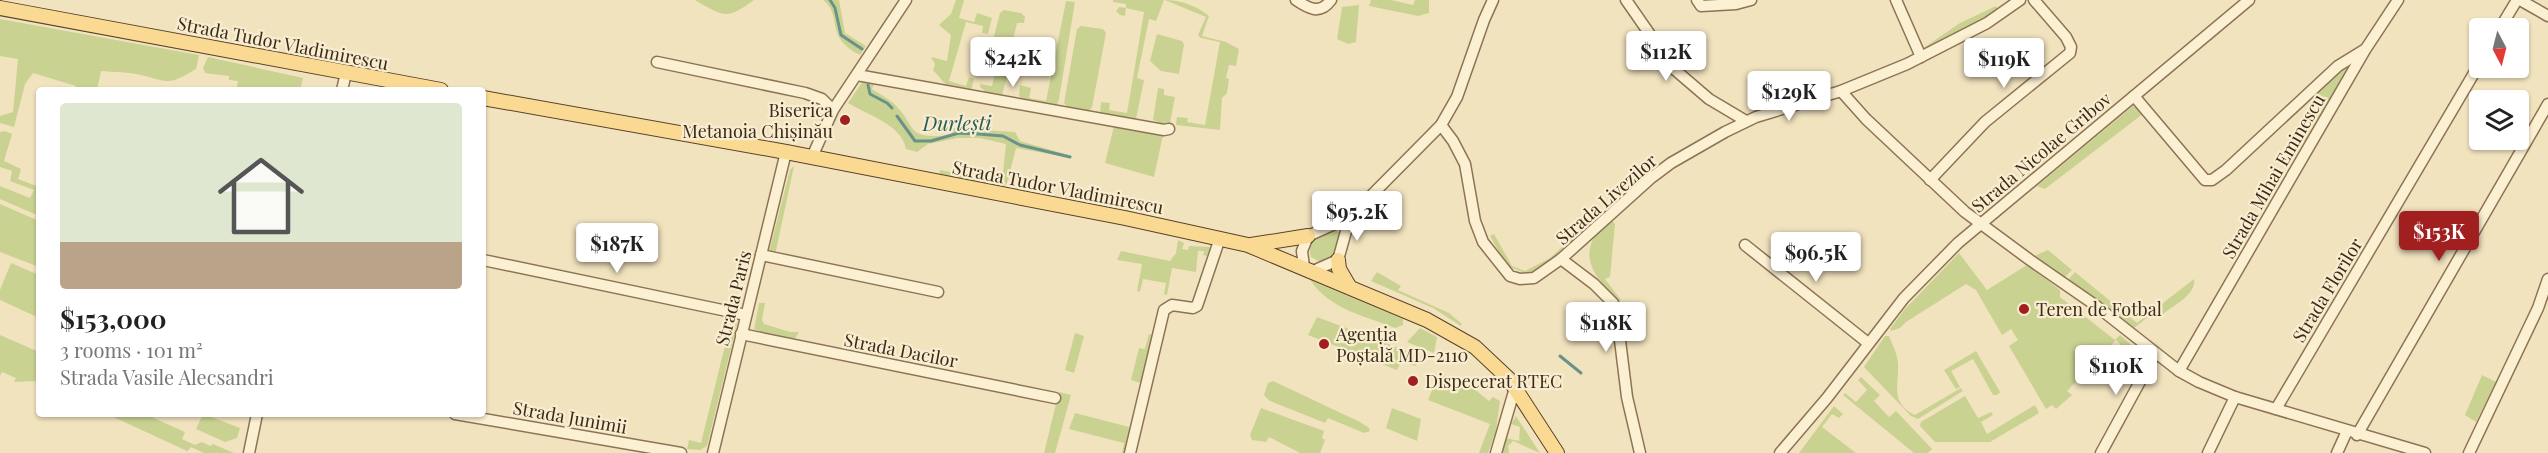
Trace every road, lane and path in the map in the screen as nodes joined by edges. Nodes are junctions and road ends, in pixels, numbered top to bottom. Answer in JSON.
{"nodes":[{"id":1,"x":906,"y":0,"type":"edge"},
{"id":2,"x":1296,"y":0,"type":"edge"},
{"id":3,"x":1331,"y":0,"type":"edge"},
{"id":4,"x":1493,"y":0,"type":"edge"},
{"id":5,"x":1626,"y":0,"type":"edge"},
{"id":6,"x":1697,"y":0,"type":"edge"},
{"id":7,"x":1751,"y":0,"type":"edge"},
{"id":8,"x":1896,"y":0,"type":"edge"},
{"id":9,"x":2020,"y":0,"type":"edge"},
{"id":10,"x":2034,"y":0,"type":"edge"},
{"id":11,"x":2249,"y":0,"type":"edge"},
{"id":12,"x":2398,"y":0,"type":"edge"},
{"id":13,"x":2518,"y":0,"type":"edge"},
{"id":14,"x":0,"y":8,"type":"edge"},
{"id":15,"x":2548,"y":16,"type":"edge"},
{"id":16,"x":2506,"y":18,"type":"edge"},
{"id":17,"x":2366,"y":50,"type":"junction"},
{"id":18,"x":1922,"y":57,"type":"junction"},
{"id":19,"x":657,"y":62,"type":"dead end"},
{"id":20,"x":346,"y":73,"type":"junction"},
{"id":21,"x":857,"y":75,"type":"junction"},
{"id":22,"x":2471,"y":78,"type":"edge"},
{"id":23,"x":343,"y":87,"type":"edge"},
{"id":24,"x":424,"y":87,"type":"edge"},
{"id":25,"x":1841,"y":91,"type":"junction"},
{"id":26,"x":2134,"y":96,"type":"junction"},
{"id":27,"x":486,"y":99,"type":"edge"},
{"id":28,"x":2548,"y":104,"type":"edge"},
{"id":29,"x":834,"y":110,"type":"junction"},
{"id":30,"x":1746,"y":121,"type":"junction"},
{"id":31,"x":1441,"y":125,"type":"junction"},
{"id":32,"x":1169,"y":129,"type":"dead end"},
{"id":33,"x":786,"y":152,"type":"junction"},
{"id":34,"x":812,"y":158,"type":"junction"},
{"id":35,"x":1930,"y":180,"type":"junction"},
{"id":36,"x":1350,"y":217,"type":"junction"},
{"id":37,"x":1982,"y":223,"type":"junction"},
{"id":38,"x":1308,"y":236,"type":"junction"},
{"id":39,"x":1220,"y":238,"type":"junction"},
{"id":40,"x":1248,"y":245,"type":"junction"},
{"id":41,"x":1745,"y":245,"type":"dead end"},
{"id":42,"x":761,"y":255,"type":"junction"},
{"id":43,"x":1562,"y":259,"type":"junction"},
{"id":44,"x":1338,"y":260,"type":"junction"},
{"id":45,"x":486,"y":261,"type":"edge"},
{"id":46,"x":1309,"y":269,"type":"junction"},
{"id":47,"x":2548,"y":279,"type":"edge"},
{"id":48,"x":1349,"y":286,"type":"junction"},
{"id":49,"x":938,"y":292,"type":"dead end"},
{"id":50,"x":746,"y":315,"type":"junction"},
{"id":51,"x":741,"y":334,"type":"junction"},
{"id":52,"x":1868,"y":343,"type":"junction"},
{"id":53,"x":2155,"y":354,"type":"junction"},
{"id":54,"x":2179,"y":371,"type":"junction"},
{"id":55,"x":1515,"y":388,"type":"junction"},
{"id":56,"x":2235,"y":397,"type":"junction"},
{"id":57,"x":1055,"y":398,"type":"dead end"},
{"id":58,"x":2276,"y":409,"type":"junction"},
{"id":59,"x":256,"y":417,"type":"edge"},
{"id":60,"x":471,"y":417,"type":"edge"},
{"id":61,"x":2352,"y":433,"type":"junction"},
{"id":62,"x":249,"y":453,"type":"edge"},
{"id":63,"x":681,"y":453,"type":"edge"},
{"id":64,"x":713,"y":453,"type":"edge"},
{"id":65,"x":1131,"y":453,"type":"edge"},
{"id":66,"x":1496,"y":453,"type":"edge"},
{"id":67,"x":1557,"y":453,"type":"edge"},
{"id":68,"x":1640,"y":453,"type":"edge"},
{"id":69,"x":1780,"y":453,"type":"edge"},
{"id":70,"x":2101,"y":453,"type":"edge"},
{"id":71,"x":2208,"y":453,"type":"edge"},
{"id":72,"x":2337,"y":453,"type":"edge"},
{"id":73,"x":2425,"y":453,"type":"edge"},
{"id":74,"x":2469,"y":453,"type":"edge"}],
"edges":[{"from":1,"to":21,"type":"street"},
{"from":2,"to":3,"type":"street"},
{"from":4,"to":31,"type":"street"},
{"from":5,"to":30,"type":"street"},
{"from":6,"to":7,"type":"street"},
{"from":8,"to":18,"type":"street"},
{"from":9,"to":18,"type":"street","name":"Strada Livezilor"},
{"from":10,"to":35,"type":"street"},
{"from":11,"to":26,"type":"street","name":"Strada Nicolae Gribov"},
{"from":12,"to":17,"type":"street","name":"Strada Mihai Eminescu"},
{"from":13,"to":15,"type":"street"},
{"from":13,"to":16,"type":"street"},
{"from":14,"to":20,"type":"main road","name":"Strada Tudor Vladimirescu"},
{"from":17,"to":26,"type":"street"},
{"from":17,"to":54,"type":"street","name":"Strada Mihai Eminescu"},
{"from":18,"to":25,"type":"street","name":"Strada Livezilor"},
{"from":19,"to":29,"type":"street"},
{"from":20,"to":23,"type":"street"},
{"from":20,"to":24,"type":"main road","name":"Strada Tudor Vladimirescu"},
{"from":21,"to":29,"type":"street"},
{"from":21,"to":32,"type":"street"},
{"from":22,"to":58,"type":"street","name":"Strada Florilor"},
{"from":25,"to":30,"type":"street","name":"Strada Livezilor"},
{"from":25,"to":35,"type":"street"},
{"from":26,"to":37,"type":"street","name":"Strada Nicolae Gribov"},
{"from":27,"to":33,"type":"main road","name":"Strada Tudor Vladimirescu"},
{"from":28,"to":61,"type":"street"},
{"from":29,"to":34,"type":"street"},
{"from":30,"to":43,"type":"street","name":"Strada Livezilor"},
{"from":31,"to":36,"type":"street"},
{"from":31,"to":43,"type":"street"},
{"from":33,"to":34,"type":"main road","name":"Strada Tudor Vladimirescu"},
{"from":33,"to":42,"type":"street","name":"Strada Paris"},
{"from":34,"to":39,"type":"main road","name":"Strada Tudor Vladimirescu"},
{"from":35,"to":37,"type":"street"},
{"from":36,"to":38,"type":"street"},
{"from":36,"to":44,"type":"street"},
{"from":37,"to":52,"type":"street","name":"Strada Nicolae Gribov"},
{"from":37,"to":53,"type":"street"},
{"from":38,"to":40,"type":"main road"},
{"from":38,"to":46,"type":"street"},
{"from":39,"to":40,"type":"main road","name":"Strada Tudor Vladimirescu"},
{"from":39,"to":65,"type":"street"},
{"from":40,"to":46,"type":"main road","name":"Strada Tudor Vladimirescu"},
{"from":41,"to":52,"type":"street"},
{"from":42,"to":49,"type":"street"},
{"from":42,"to":50,"type":"street","name":"Strada Paris"},
{"from":43,"to":68,"type":"street","name":"Strada Livezilor"},
{"from":44,"to":46,"type":"street"},
{"from":44,"to":48,"type":"main road"},
{"from":45,"to":50,"type":"street"},
{"from":46,"to":48,"type":"main road","name":"Strada Tudor Vladimirescu"},
{"from":47,"to":74,"type":"street"},
{"from":48,"to":55,"type":"main road","name":"Strada Tudor Vladimirescu"},
{"from":50,"to":51,"type":"street","name":"Strada Paris"},
{"from":51,"to":57,"type":"street","name":"Strada Dacilor"},
{"from":51,"to":64,"type":"street","name":"Strada Paris"},
{"from":52,"to":69,"type":"street","name":"Strada Nicolae Gribov"},
{"from":53,"to":54,"type":"street"},
{"from":53,"to":70,"type":"street"},
{"from":54,"to":56,"type":"street"},
{"from":55,"to":66,"type":"street"},
{"from":55,"to":67,"type":"main road","name":"Strada Tudor Vladimirescu"},
{"from":56,"to":58,"type":"street"},
{"from":56,"to":71,"type":"street"},
{"from":58,"to":61,"type":"street"},
{"from":59,"to":62,"type":"street"},
{"from":60,"to":63,"type":"street","name":"Strada Junimii"},
{"from":61,"to":72,"type":"street"},
{"from":61,"to":73,"type":"street"}]}
